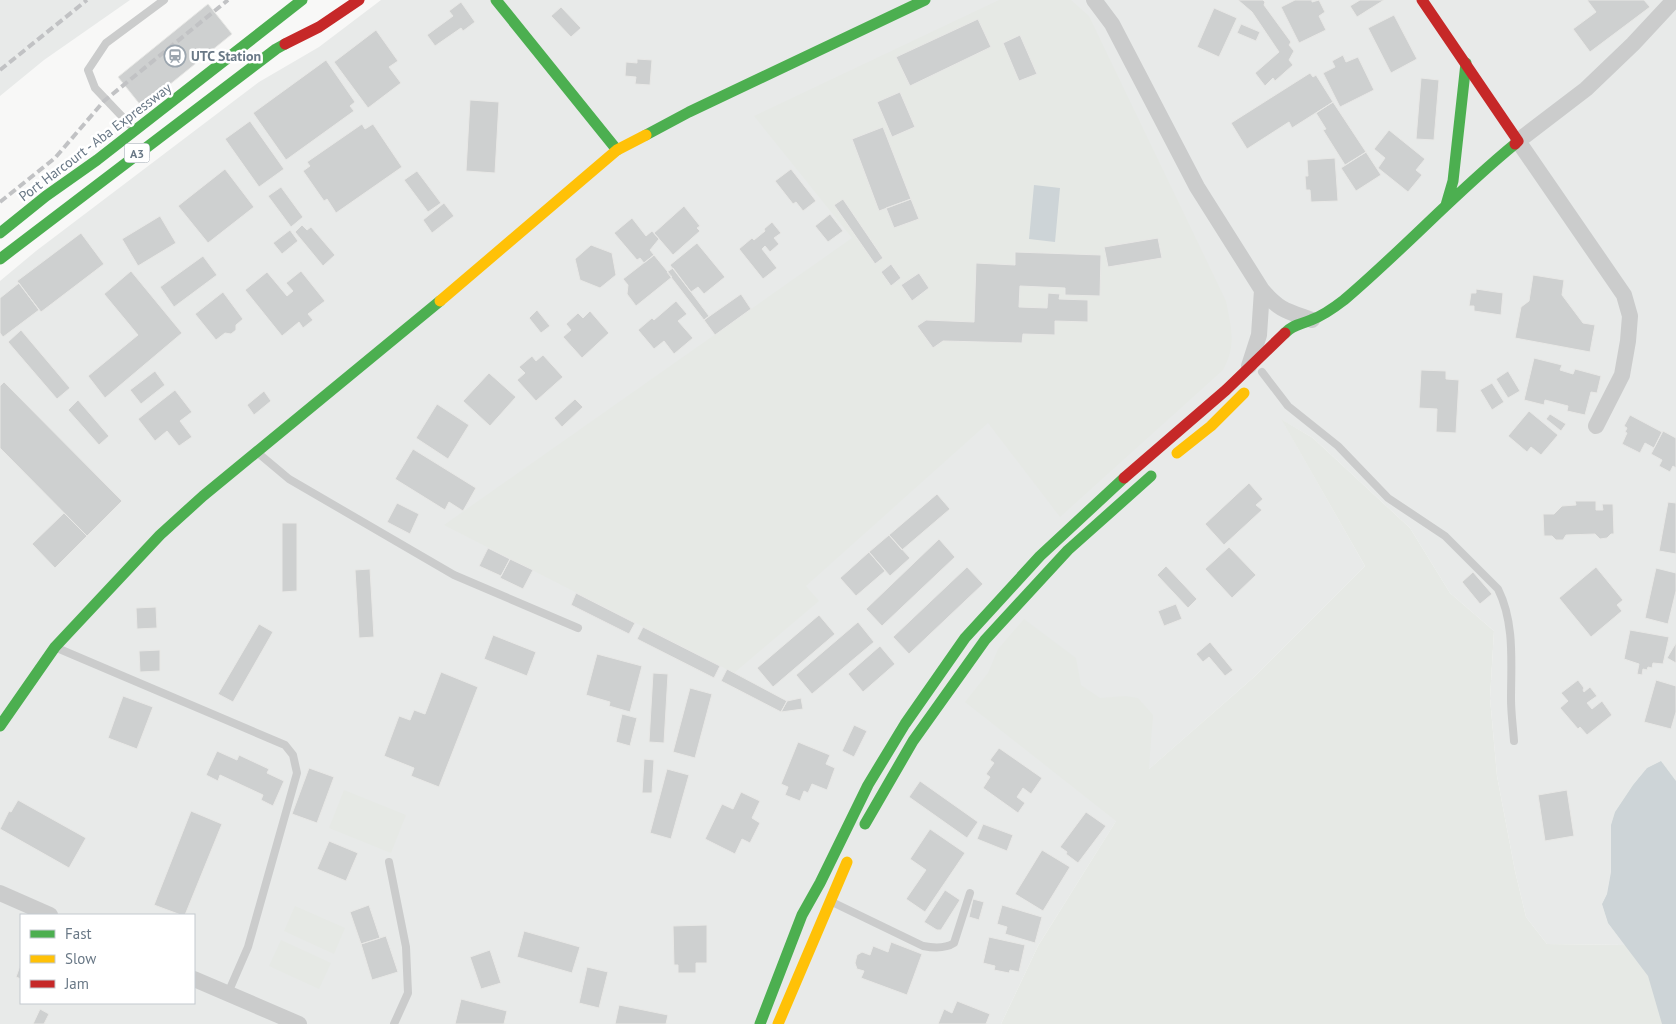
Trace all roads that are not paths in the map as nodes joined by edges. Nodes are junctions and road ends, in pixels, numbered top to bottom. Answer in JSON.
{"nodes":[{"id":1,"x":164,"y":0,"type":"edge"},
{"id":2,"x":302,"y":0,"type":"edge"},
{"id":3,"x":360,"y":0,"type":"edge"},
{"id":4,"x":496,"y":0,"type":"edge"},
{"id":5,"x":925,"y":0,"type":"edge"},
{"id":6,"x":1094,"y":0,"type":"edge"},
{"id":7,"x":1423,"y":0,"type":"edge"},
{"id":8,"x":1674,"y":0,"type":"edge"},
{"id":9,"x":308,"y":19,"type":"dead end"},
{"id":10,"x":276,"y":49,"type":"junction"},
{"id":11,"x":1466,"y":64,"type":"junction"},
{"id":12,"x":135,"y":130,"type":"junction"},
{"id":13,"x":1518,"y":140,"type":"junction"},
{"id":14,"x":617,"y":150,"type":"junction"},
{"id":15,"x":1446,"y":205,"type":"junction"},
{"id":16,"x":0,"y":233,"type":"edge"},
{"id":17,"x":0,"y":259,"type":"edge"},
{"id":18,"x":1262,"y":290,"type":"junction"},
{"id":19,"x":1312,"y":320,"type":"junction"},
{"id":20,"x":1254,"y":376,"type":"junction"},
{"id":21,"x":1596,"y":426,"type":"dead end"},
{"id":22,"x":256,"y":452,"type":"junction"},
{"id":23,"x":1170,"y":459,"type":"dead end"},
{"id":24,"x":1156,"y":471,"type":"dead end"},
{"id":25,"x":578,"y":628,"type":"dead end"},
{"id":26,"x":55,"y":647,"type":"junction"},
{"id":27,"x":0,"y":726,"type":"edge"},
{"id":28,"x":1514,"y":741,"type":"dead end"},
{"id":29,"x":862,"y":832,"type":"dead end"},
{"id":30,"x":853,"y":849,"type":"dead end"},
{"id":31,"x":389,"y":862,"type":"dead end"},
{"id":32,"x":0,"y":893,"type":"edge"},
{"id":33,"x":970,"y":893,"type":"dead end"},
{"id":34,"x":830,"y":901,"type":"junction"},
{"id":35,"x":48,"y":914,"type":"edge"},
{"id":36,"x":195,"y":978,"type":"edge"},
{"id":37,"x":228,"y":993,"type":"junction"},
{"id":38,"x":299,"y":1024,"type":"edge"},
{"id":39,"x":394,"y":1024,"type":"edge"},
{"id":40,"x":760,"y":1024,"type":"edge"},
{"id":41,"x":778,"y":1024,"type":"edge"}],
"edges":[{"from":1,"to":12,"type":"lane"},
{"from":2,"to":12,"type":"main road","name":"Port Harcourt - Aba Expressway","number":"A3"},
{"from":3,"to":10,"type":"main road","number":"A3"},
{"from":4,"to":14,"type":"main road"},
{"from":5,"to":14,"type":"main road"},
{"from":6,"to":18,"type":"street"},
{"from":7,"to":11,"type":"main road"},
{"from":8,"to":13,"type":"street"},
{"from":9,"to":10,"type":"main road"},
{"from":10,"to":17,"type":"main road","number":"A3"},
{"from":11,"to":13,"type":"main road"},
{"from":11,"to":15,"type":"main road"},
{"from":12,"to":16,"type":"main road","name":"Port Harcourt - Aba Expressway","number":"A3"},
{"from":13,"to":15,"type":"main road"},
{"from":13,"to":21,"type":"street"},
{"from":14,"to":22,"type":"main road"},
{"from":15,"to":19,"type":"main road"},
{"from":18,"to":19,"type":"street"},
{"from":18,"to":20,"type":"street"},
{"from":19,"to":20,"type":"main road"},
{"from":20,"to":23,"type":"main road"},
{"from":20,"to":28,"type":"lane"},
{"from":20,"to":40,"type":"main road"},
{"from":22,"to":25,"type":"lane"},
{"from":22,"to":26,"type":"main road"},
{"from":24,"to":29,"type":"main road"},
{"from":26,"to":27,"type":"main road"},
{"from":26,"to":37,"type":"lane"},
{"from":30,"to":34,"type":"main road"},
{"from":31,"to":39,"type":"lane"},
{"from":32,"to":35,"type":"street"},
{"from":33,"to":34,"type":"lane"},
{"from":34,"to":41,"type":"main road"},
{"from":36,"to":37,"type":"street"},
{"from":37,"to":38,"type":"street"}]}
